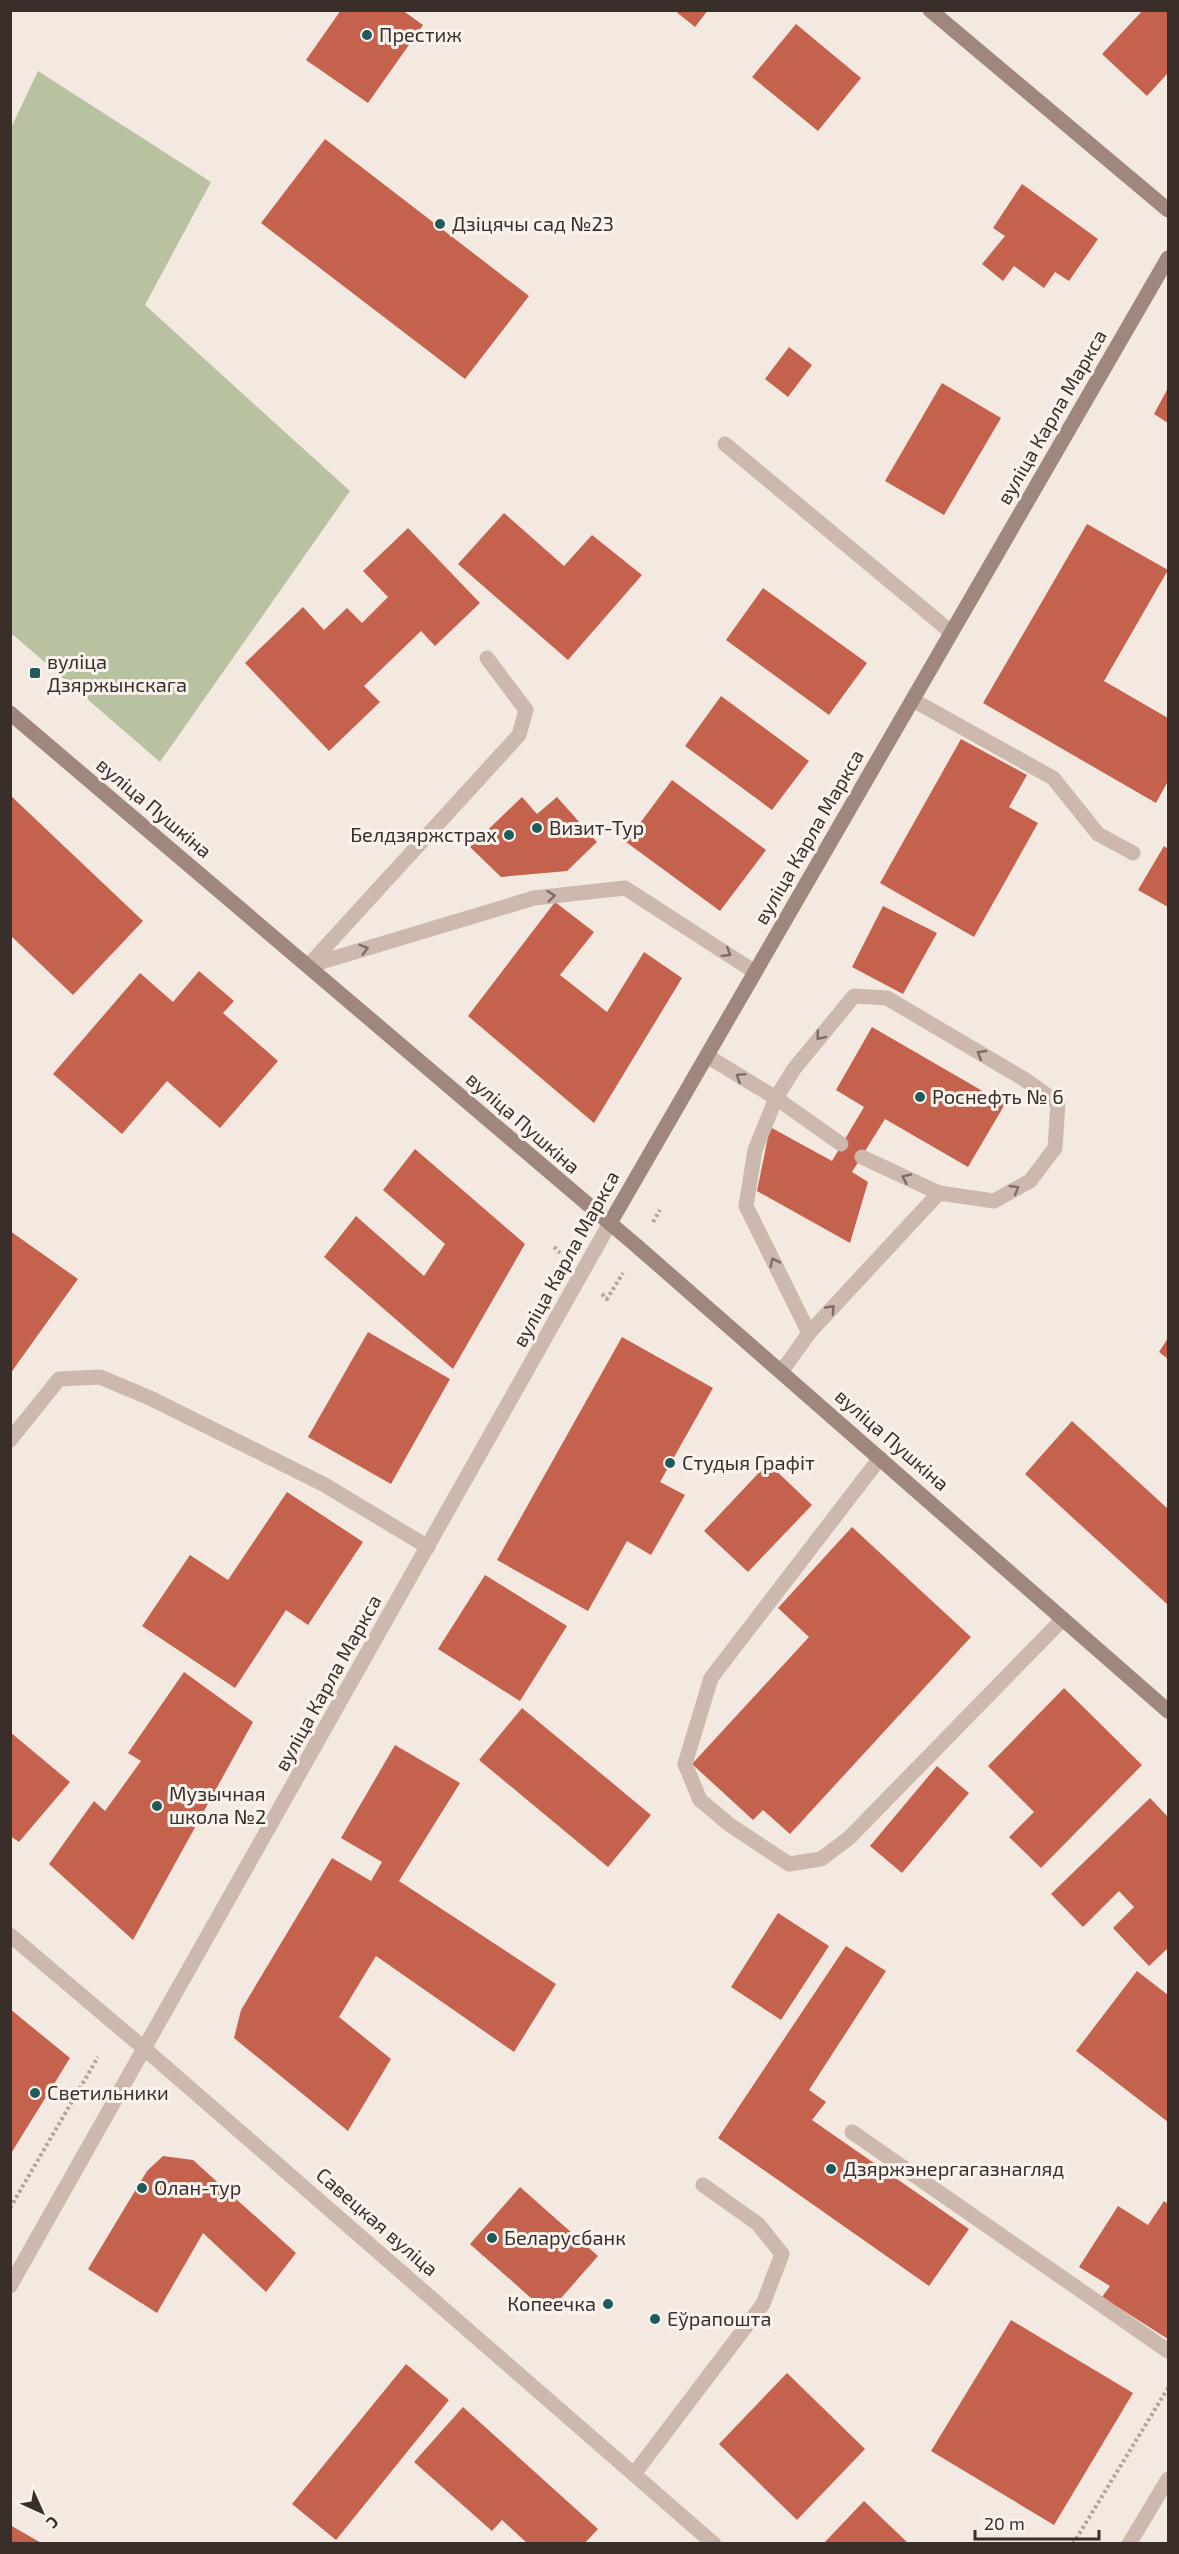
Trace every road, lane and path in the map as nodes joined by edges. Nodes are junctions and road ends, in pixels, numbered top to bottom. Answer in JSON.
{"nodes":[{"id":1,"x":930,"y":10,"type":"edge"},
{"id":2,"x":1168,"y":210,"type":"edge"},
{"id":3,"x":1168,"y":258,"type":"edge"},
{"id":4,"x":725,"y":444,"type":"dead end"},
{"id":5,"x":951,"y":632,"type":"junction"},
{"id":6,"x":487,"y":658,"type":"dead end"},
{"id":7,"x":913,"y":700,"type":"junction"},
{"id":8,"x":10,"y":713,"type":"edge"},
{"id":9,"x":1133,"y":853,"type":"dead end"},
{"id":10,"x":308,"y":966,"type":"junction"},
{"id":11,"x":755,"y":972,"type":"junction"},
{"id":12,"x":706,"y":1056,"type":"junction"},
{"id":13,"x":776,"y":1098,"type":"junction"},
{"id":14,"x":842,"y":1144,"type":"dead end"},
{"id":15,"x":862,"y":1157,"type":"dead end"},
{"id":16,"x":939,"y":1193,"type":"junction"},
{"id":17,"x":610,"y":1223,"type":"junction"},
{"id":18,"x":809,"y":1333,"type":"junction"},
{"id":19,"x":782,"y":1371,"type":"junction"},
{"id":20,"x":10,"y":1440,"type":"edge"},
{"id":21,"x":880,"y":1458,"type":"junction"},
{"id":22,"x":428,"y":1547,"type":"junction"},
{"id":23,"x":1063,"y":1619,"type":"junction"},
{"id":24,"x":1168,"y":1711,"type":"edge"},
{"id":25,"x":10,"y":1935,"type":"edge"},
{"id":26,"x":146,"y":2050,"type":"junction"},
{"id":27,"x":98,"y":2057,"type":"dead end"},
{"id":28,"x":852,"y":2132,"type":"dead end"},
{"id":29,"x":703,"y":2185,"type":"dead end"},
{"id":30,"x":10,"y":2208,"type":"edge"},
{"id":31,"x":10,"y":2286,"type":"edge"},
{"id":32,"x":1168,"y":2351,"type":"edge"},
{"id":33,"x":1168,"y":2388,"type":"edge"},
{"id":34,"x":634,"y":2474,"type":"junction"},
{"id":35,"x":1168,"y":2479,"type":"edge"},
{"id":36,"x":714,"y":2544,"type":"edge"},
{"id":37,"x":1073,"y":2544,"type":"edge"},
{"id":38,"x":1129,"y":2544,"type":"edge"}],
"edges":[{"from":1,"to":2,"type":"main road"},
{"from":3,"to":5,"type":"main road","name":"вуліца Карла Маркса"},
{"from":4,"to":5,"type":"street"},
{"from":5,"to":7,"type":"main road","name":"вуліца Карла Маркса"},
{"from":6,"to":10,"type":"street"},
{"from":7,"to":9,"type":"street"},
{"from":7,"to":11,"type":"main road","name":"вуліца Карла Маркса"},
{"from":8,"to":10,"type":"main road","name":"вуліца Пушкіна"},
{"from":10,"to":11,"type":"street","one_way":true},
{"from":10,"to":17,"type":"main road","name":"вуліца Пушкіна"},
{"from":11,"to":12,"type":"main road","name":"вуліца Карла Маркса"},
{"from":13,"to":12,"type":"street","one_way":true},
{"from":12,"to":17,"type":"main road","name":"вуліца Карла Маркса"},
{"from":13,"to":14,"type":"street"},
{"from":16,"to":13,"type":"street","one_way":true},
{"from":18,"to":13,"type":"street","one_way":true},
{"from":16,"to":15,"type":"street","one_way":true},
{"from":18,"to":16,"type":"street","one_way":true},
{"from":17,"to":19,"type":"main road","name":"вуліца Пушкіна"},
{"from":17,"to":22,"type":"street","name":"вуліца Карла Маркса"},
{"from":18,"to":19,"type":"street"},
{"from":19,"to":21,"type":"main road","name":"вуліца Пушкіна"},
{"from":20,"to":22,"type":"street"},
{"from":21,"to":23,"type":"main road","name":"вуліца Пушкіна"},
{"from":21,"to":23,"type":"street"},
{"from":22,"to":26,"type":"street","name":"вуліца Карла Маркса"},
{"from":23,"to":24,"type":"main road","name":"вуліца Пушкіна"},
{"from":25,"to":26,"type":"street","name":"Савецкая вуліца"},
{"from":26,"to":31,"type":"street","name":"вуліца Карла Маркса"},
{"from":26,"to":34,"type":"street","name":"Савецкая вуліца"},
{"from":27,"to":30,"type":"path"},
{"from":28,"to":32,"type":"street"},
{"from":29,"to":34,"type":"street"},
{"from":33,"to":37,"type":"path"},
{"from":34,"to":36,"type":"street","name":"Савецкая вуліца"},
{"from":35,"to":38,"type":"street"}]}
